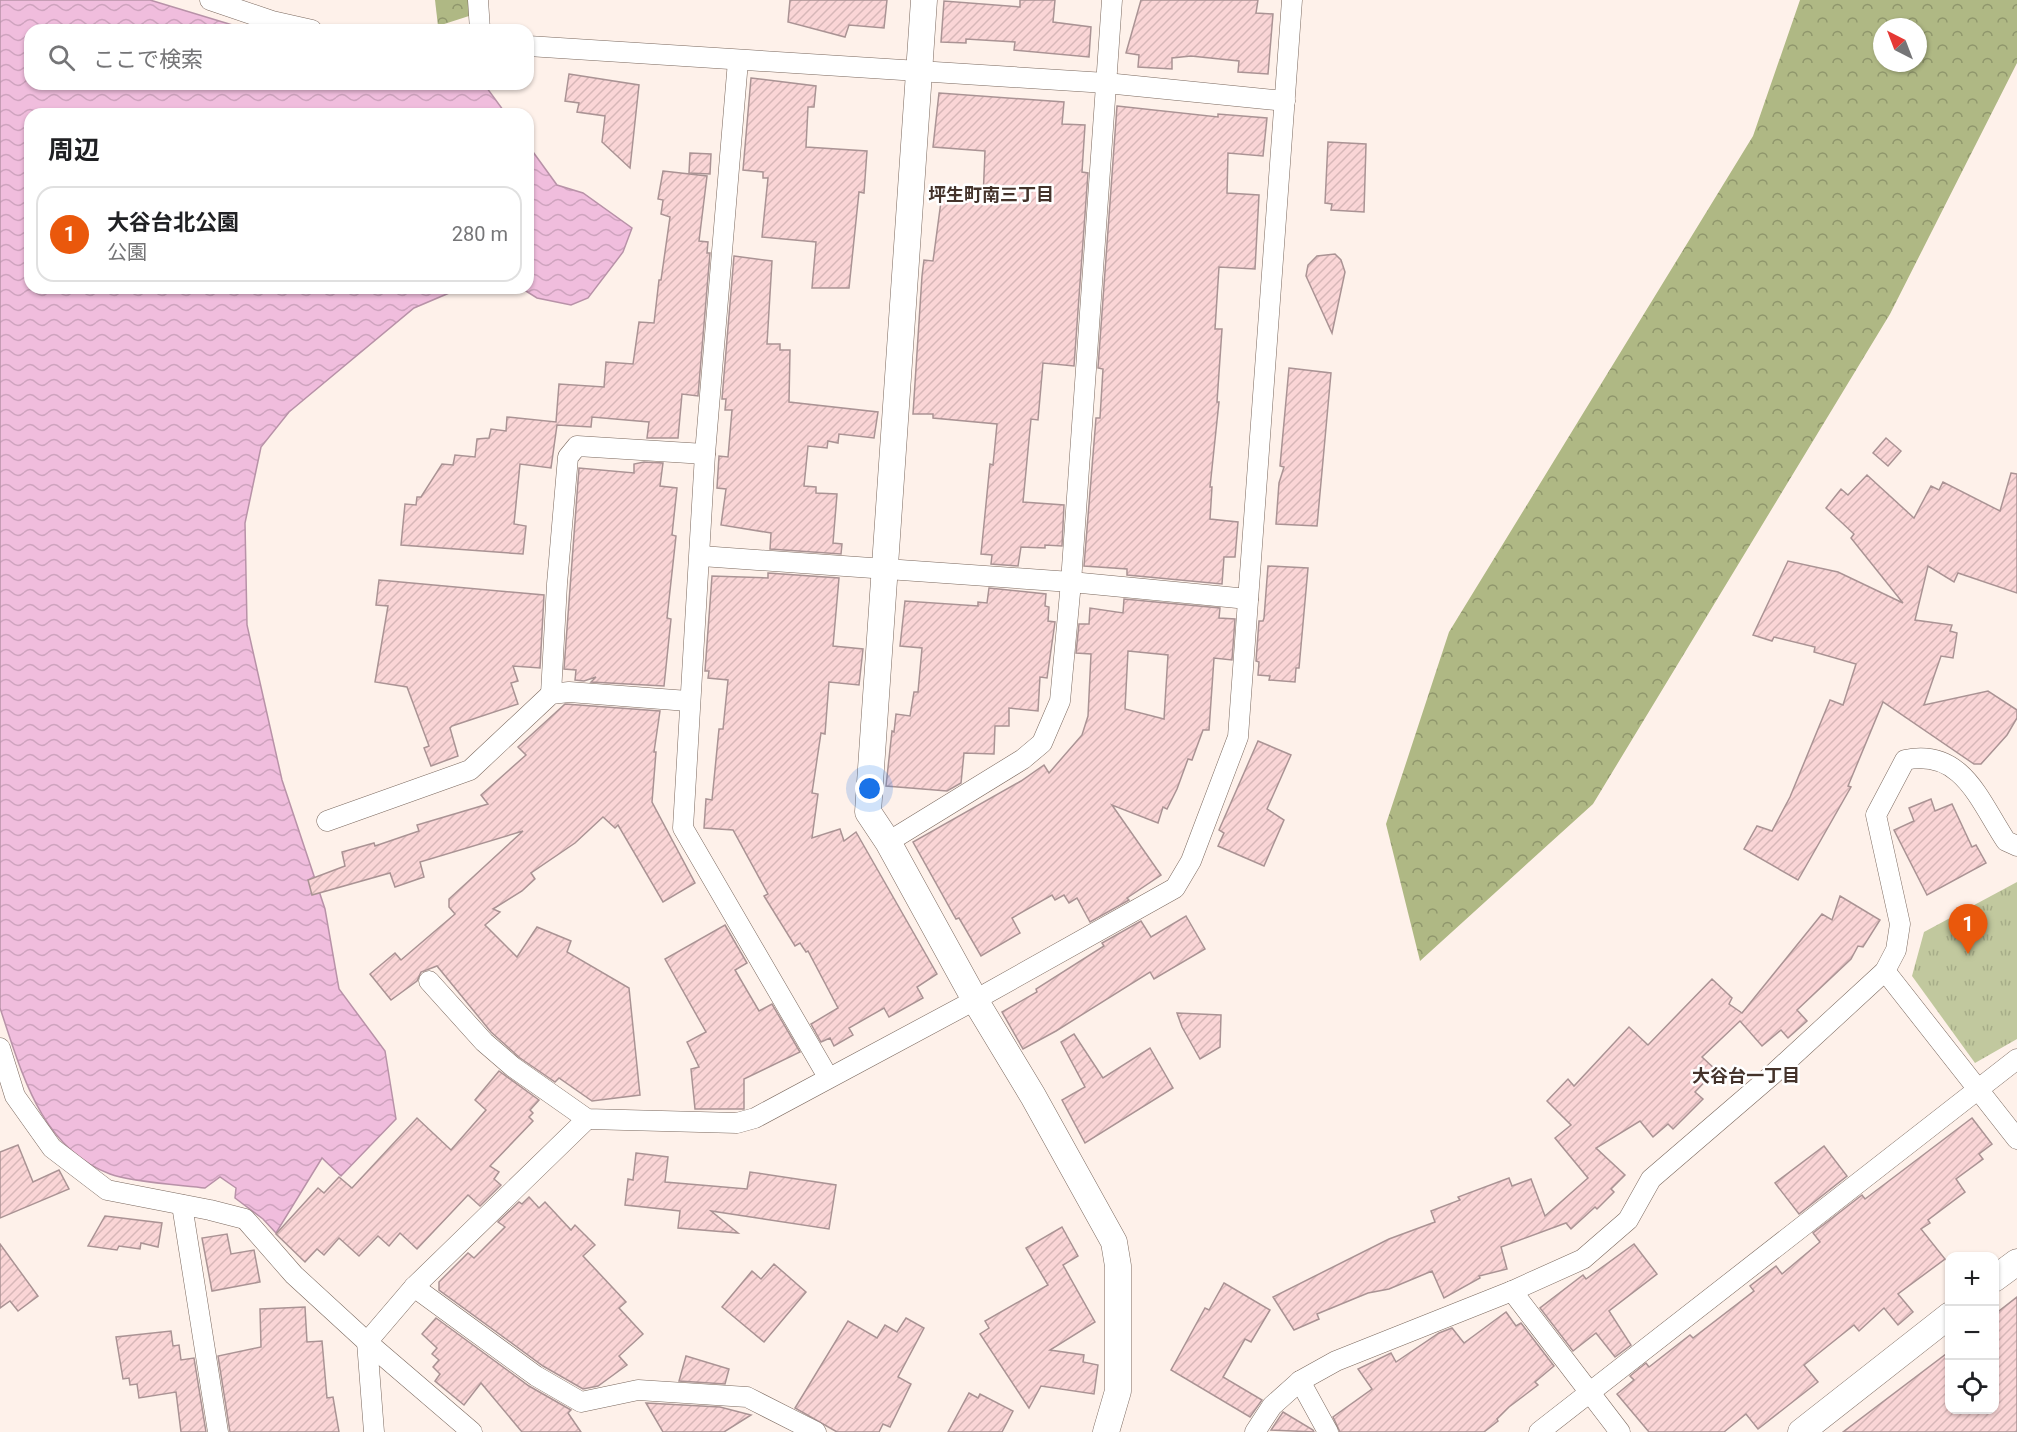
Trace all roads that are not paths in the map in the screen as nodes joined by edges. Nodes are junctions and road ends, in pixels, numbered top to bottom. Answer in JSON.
{"nodes":[{"id":1,"x":210,"y":0,"type":"edge"},
{"id":2,"x":478,"y":0,"type":"edge"},
{"id":3,"x":924,"y":0,"type":"edge"},
{"id":4,"x":1112,"y":0,"type":"edge"},
{"id":5,"x":1292,"y":0,"type":"edge"},
{"id":6,"x":285,"y":24,"type":"edge"},
{"id":7,"x":480,"y":24,"type":"edge"},
{"id":8,"x":534,"y":46,"type":"edge"},
{"id":9,"x":738,"y":62,"type":"junction"},
{"id":10,"x":921,"y":72,"type":"junction"},
{"id":11,"x":1106,"y":83,"type":"junction"},
{"id":12,"x":1285,"y":101,"type":"junction"},
{"id":13,"x":705,"y":454,"type":"junction"},
{"id":14,"x":700,"y":556,"type":"junction"},
{"id":15,"x":884,"y":570,"type":"junction"},
{"id":16,"x":1071,"y":582,"type":"junction"},
{"id":17,"x":1248,"y":599,"type":"junction"},
{"id":18,"x":551,"y":694,"type":"junction"},
{"id":19,"x":688,"y":701,"type":"junction"},
{"id":20,"x":327,"y":820,"type":"dead end"},
{"id":21,"x":888,"y":842,"type":"junction"},
{"id":22,"x":2017,"y":846,"type":"edge"},
{"id":23,"x":1885,"y":971,"type":"junction"},
{"id":24,"x":429,"y":981,"type":"dead end"},
{"id":25,"x":975,"y":1000,"type":"junction"},
{"id":26,"x":0,"y":1048,"type":"edge"},
{"id":27,"x":2017,"y":1059,"type":"edge"},
{"id":28,"x":828,"y":1077,"type":"junction"},
{"id":29,"x":1978,"y":1090,"type":"junction"},
{"id":30,"x":587,"y":1119,"type":"junction"},
{"id":31,"x":2017,"y":1139,"type":"edge"},
{"id":32,"x":182,"y":1205,"type":"junction"},
{"id":33,"x":2017,"y":1262,"type":"edge"},
{"id":34,"x":1999,"y":1276,"type":"edge"},
{"id":35,"x":414,"y":1287,"type":"junction"},
{"id":36,"x":1512,"y":1291,"type":"junction"},
{"id":37,"x":1945,"y":1319,"type":"edge"},
{"id":38,"x":367,"y":1342,"type":"junction"},
{"id":39,"x":1300,"y":1381,"type":"junction"},
{"id":40,"x":1589,"y":1393,"type":"junction"},
{"id":41,"x":218,"y":1432,"type":"edge"},
{"id":42,"x":374,"y":1432,"type":"edge"},
{"id":43,"x":472,"y":1432,"type":"edge"},
{"id":44,"x":816,"y":1432,"type":"edge"},
{"id":45,"x":1106,"y":1432,"type":"edge"},
{"id":46,"x":1255,"y":1432,"type":"edge"},
{"id":47,"x":1328,"y":1432,"type":"edge"},
{"id":48,"x":1539,"y":1432,"type":"edge"},
{"id":49,"x":1620,"y":1432,"type":"edge"},
{"id":50,"x":1801,"y":1432,"type":"edge"}],
"edges":[{"from":1,"to":6,"type":"street"},
{"from":2,"to":7,"type":"street"},
{"from":3,"to":10,"type":"street"},
{"from":4,"to":11,"type":"street"},
{"from":5,"to":12,"type":"street"},
{"from":8,"to":9,"type":"street"},
{"from":9,"to":10,"type":"street"},
{"from":9,"to":13,"type":"street"},
{"from":10,"to":11,"type":"street"},
{"from":10,"to":15,"type":"street"},
{"from":11,"to":12,"type":"street"},
{"from":11,"to":16,"type":"street"},
{"from":12,"to":17,"type":"street"},
{"from":13,"to":14,"type":"street"},
{"from":13,"to":18,"type":"street"},
{"from":14,"to":15,"type":"street"},
{"from":14,"to":19,"type":"street"},
{"from":15,"to":16,"type":"street"},
{"from":15,"to":21,"type":"street"},
{"from":16,"to":17,"type":"street"},
{"from":16,"to":21,"type":"street"},
{"from":17,"to":25,"type":"street"},
{"from":18,"to":19,"type":"street"},
{"from":18,"to":20,"type":"street"},
{"from":19,"to":28,"type":"street"},
{"from":21,"to":25,"type":"street"},
{"from":22,"to":23,"type":"street"},
{"from":23,"to":29,"type":"street"},
{"from":23,"to":36,"type":"street"},
{"from":24,"to":30,"type":"street"},
{"from":25,"to":28,"type":"street"},
{"from":25,"to":45,"type":"street"},
{"from":26,"to":32,"type":"street"},
{"from":27,"to":29,"type":"street"},
{"from":28,"to":30,"type":"street"},
{"from":29,"to":31,"type":"street"},
{"from":29,"to":40,"type":"street"},
{"from":30,"to":35,"type":"street"},
{"from":32,"to":38,"type":"street"},
{"from":32,"to":41,"type":"street"},
{"from":33,"to":34,"type":"street"},
{"from":35,"to":38,"type":"street"},
{"from":35,"to":44,"type":"street"},
{"from":36,"to":39,"type":"street"},
{"from":36,"to":40,"type":"street"},
{"from":37,"to":50,"type":"street"},
{"from":38,"to":42,"type":"street"},
{"from":38,"to":43,"type":"street"},
{"from":39,"to":46,"type":"street"},
{"from":39,"to":47,"type":"street"},
{"from":40,"to":48,"type":"street"},
{"from":40,"to":49,"type":"street"}]}
